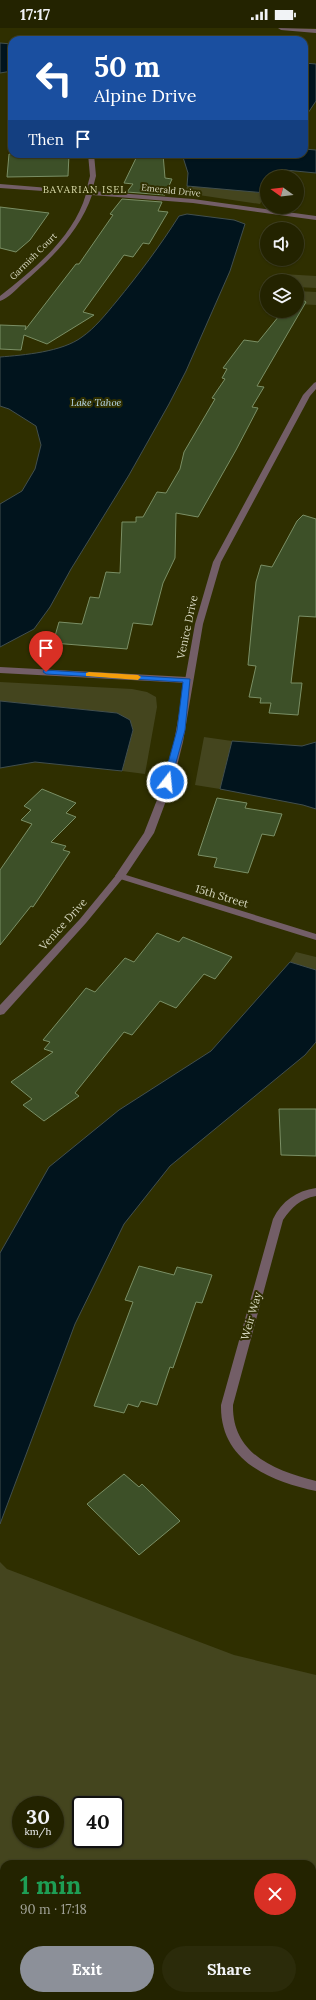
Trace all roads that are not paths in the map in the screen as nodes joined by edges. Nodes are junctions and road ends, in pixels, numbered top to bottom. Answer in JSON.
{"nodes":[{"id":1,"x":282,"y":28,"type":"edge"},
{"id":2,"x":316,"y":31,"type":"edge"},
{"id":3,"x":92,"y":158,"type":"edge"},
{"id":4,"x":0,"y":186,"type":"edge"},
{"id":5,"x":90,"y":193,"type":"junction"},
{"id":6,"x":316,"y":218,"type":"edge"},
{"id":7,"x":0,"y":299,"type":"edge"},
{"id":8,"x":316,"y":384,"type":"edge"},
{"id":9,"x":0,"y":670,"type":"edge"},
{"id":10,"x":188,"y":680,"type":"junction"},
{"id":11,"x":120,"y":876,"type":"junction"},
{"id":12,"x":316,"y":938,"type":"edge"},
{"id":13,"x":0,"y":1012,"type":"edge"},
{"id":14,"x":316,"y":1192,"type":"edge"},
{"id":15,"x":316,"y":1486,"type":"edge"}],
"edges":[{"from":1,"to":2,"type":"street"},
{"from":3,"to":5,"type":"street","name":"Garmish Court"},
{"from":4,"to":5,"type":"street","name":"Emerald Drive"},
{"from":5,"to":6,"type":"street","name":"Emerald Drive"},
{"from":5,"to":7,"type":"street","name":"Garmish Court"},
{"from":8,"to":10,"type":"street","name":"Venice Drive"},
{"from":9,"to":10,"type":"street"},
{"from":10,"to":11,"type":"street","name":"Venice Drive"},
{"from":11,"to":12,"type":"street","name":"15th Street"},
{"from":11,"to":13,"type":"street","name":"Venice Drive"},
{"from":14,"to":15,"type":"street","name":"Weir Way"}]}
